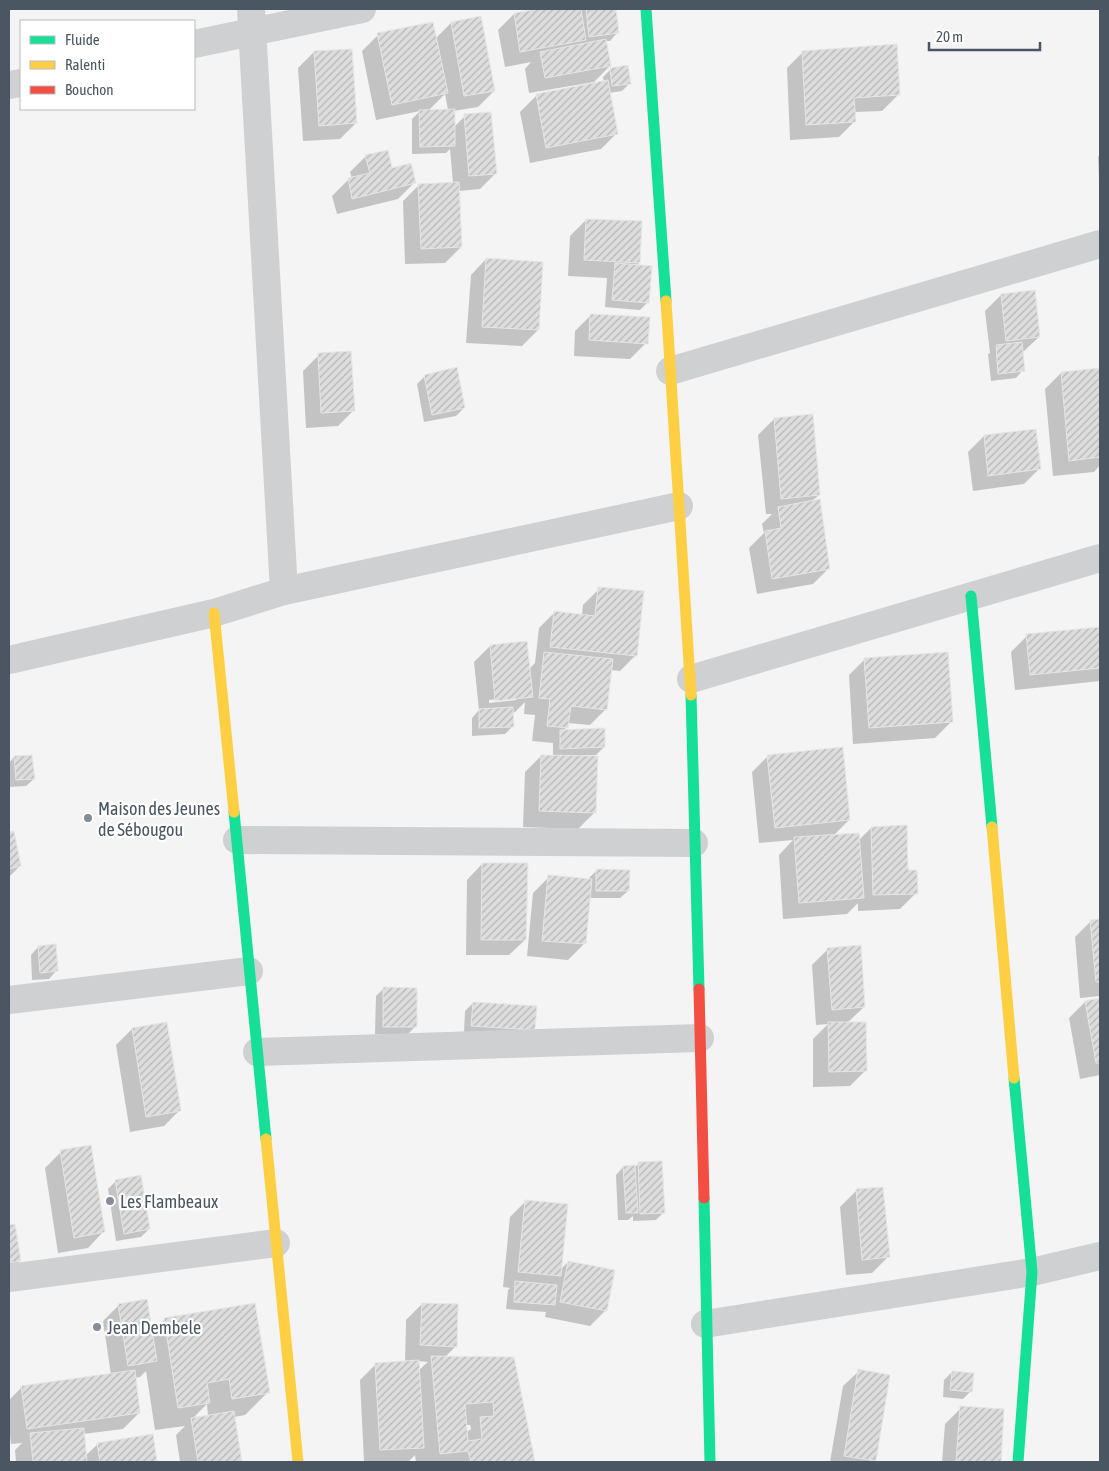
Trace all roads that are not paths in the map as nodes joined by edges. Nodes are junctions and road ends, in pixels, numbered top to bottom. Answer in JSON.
{"nodes":[{"id":1,"x":362,"y":9,"type":"edge"},
{"id":2,"x":646,"y":9,"type":"edge"},
{"id":3,"x":252,"y":20,"type":"edge"},
{"id":4,"x":195,"y":44,"type":"edge"},
{"id":5,"x":1100,"y":244,"type":"edge"},
{"id":6,"x":670,"y":371,"type":"junction"},
{"id":7,"x":679,"y":506,"type":"junction"},
{"id":8,"x":1100,"y":558,"type":"edge"},
{"id":9,"x":284,"y":591,"type":"junction"},
{"id":10,"x":971,"y":596,"type":"junction"},
{"id":11,"x":214,"y":613,"type":"junction"},
{"id":12,"x":9,"y":660,"type":"edge"},
{"id":13,"x":691,"y":678,"type":"junction"},
{"id":14,"x":237,"y":840,"type":"junction"},
{"id":15,"x":694,"y":843,"type":"junction"},
{"id":16,"x":249,"y":971,"type":"junction"},
{"id":17,"x":9,"y":1000,"type":"edge"},
{"id":18,"x":700,"y":1038,"type":"junction"},
{"id":19,"x":257,"y":1052,"type":"junction"},
{"id":20,"x":276,"y":1243,"type":"junction"},
{"id":21,"x":1100,"y":1256,"type":"edge"},
{"id":22,"x":1032,"y":1272,"type":"junction"},
{"id":23,"x":9,"y":1278,"type":"edge"},
{"id":24,"x":706,"y":1324,"type":"junction"},
{"id":25,"x":298,"y":1462,"type":"edge"},
{"id":26,"x":710,"y":1462,"type":"edge"},
{"id":27,"x":1018,"y":1462,"type":"edge"}],
"edges":[{"from":1,"to":3,"type":"street"},
{"from":2,"to":6,"type":"street"},
{"from":3,"to":4,"type":"street"},
{"from":3,"to":9,"type":"street"},
{"from":5,"to":6,"type":"street"},
{"from":6,"to":7,"type":"street"},
{"from":7,"to":9,"type":"street"},
{"from":7,"to":13,"type":"street"},
{"from":8,"to":10,"type":"street"},
{"from":9,"to":11,"type":"street"},
{"from":10,"to":13,"type":"street"},
{"from":10,"to":22,"type":"street"},
{"from":11,"to":12,"type":"street"},
{"from":11,"to":14,"type":"street"},
{"from":13,"to":15,"type":"street"},
{"from":14,"to":15,"type":"street"},
{"from":14,"to":16,"type":"street"},
{"from":15,"to":18,"type":"street"},
{"from":16,"to":17,"type":"street"},
{"from":16,"to":19,"type":"street"},
{"from":18,"to":19,"type":"street"},
{"from":18,"to":24,"type":"street"},
{"from":19,"to":20,"type":"street"},
{"from":20,"to":23,"type":"street"},
{"from":20,"to":25,"type":"street"},
{"from":21,"to":22,"type":"street"},
{"from":22,"to":24,"type":"street"},
{"from":22,"to":27,"type":"street"},
{"from":24,"to":26,"type":"street"}]}
